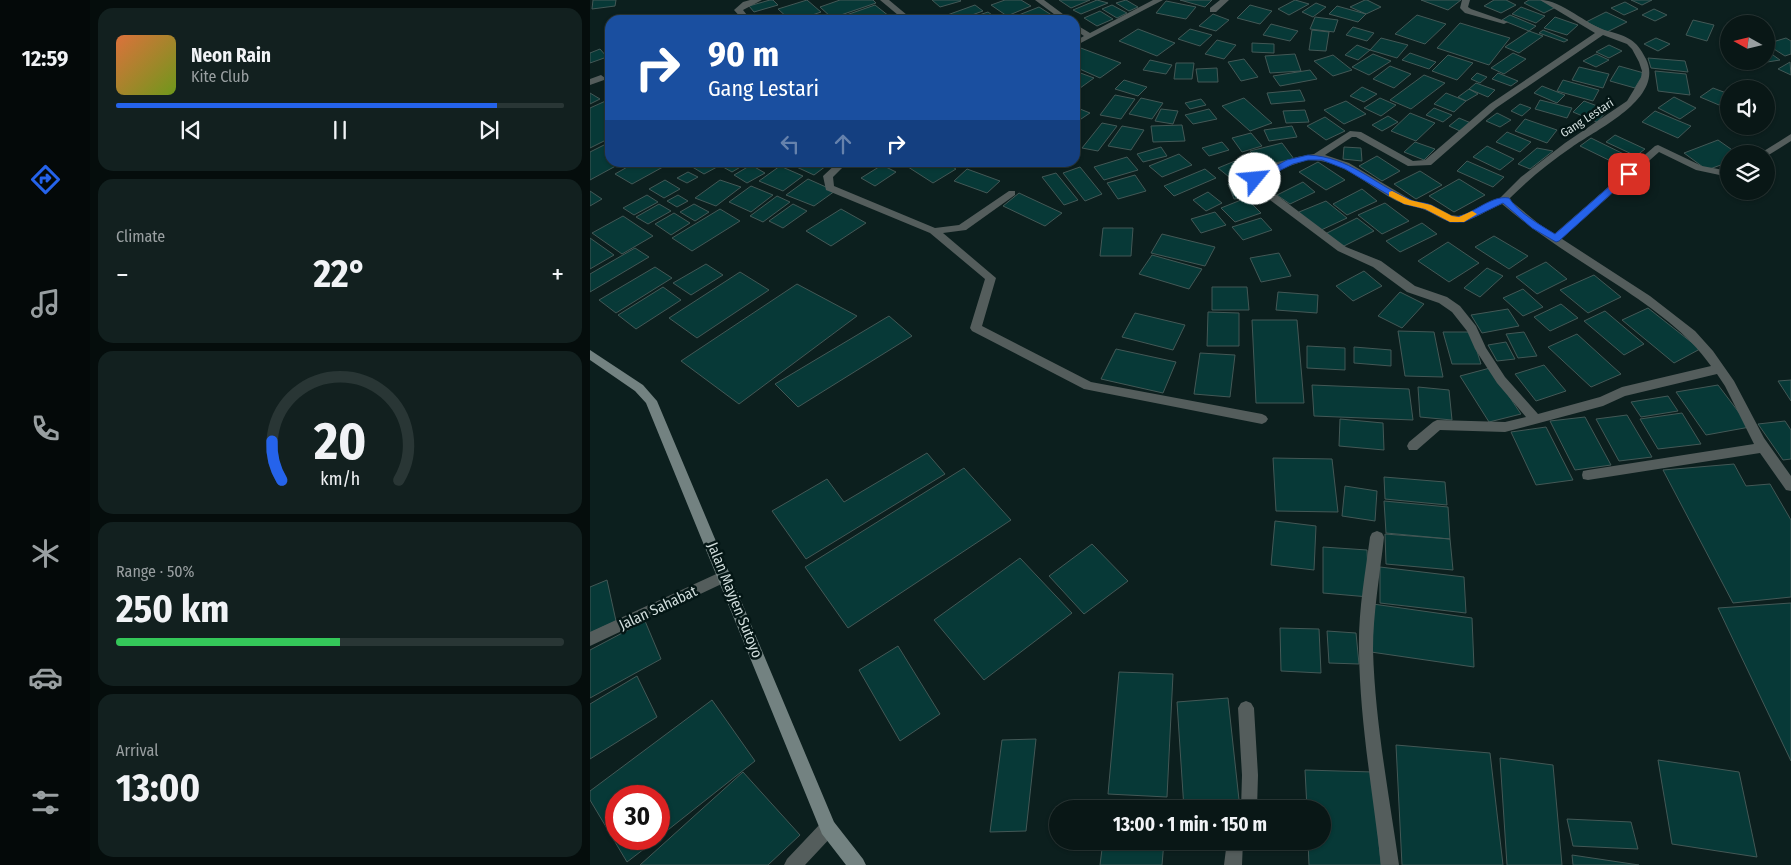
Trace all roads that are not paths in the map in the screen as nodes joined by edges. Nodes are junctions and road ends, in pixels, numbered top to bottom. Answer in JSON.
{"nodes":[{"id":1,"x":758,"y":0,"type":"edge"},
{"id":2,"x":884,"y":0,"type":"edge"},
{"id":3,"x":1039,"y":0,"type":"edge"},
{"id":4,"x":1159,"y":0,"type":"edge"},
{"id":5,"x":1225,"y":0,"type":"edge"},
{"id":6,"x":1466,"y":0,"type":"edge"},
{"id":7,"x":1544,"y":0,"type":"edge"},
{"id":8,"x":1213,"y":10,"type":"dead end"},
{"id":9,"x":742,"y":15,"type":"edge"},
{"id":10,"x":903,"y":15,"type":"edge"},
{"id":11,"x":1060,"y":15,"type":"edge"},
{"id":12,"x":1504,"y":22,"type":"dead end"},
{"id":13,"x":1080,"y":29,"type":"edge"},
{"id":14,"x":1602,"y":32,"type":"junction"},
{"id":15,"x":1090,"y":36,"type":"junction"},
{"id":16,"x":1080,"y":41,"type":"edge"},
{"id":17,"x":601,"y":78,"type":"dead end"},
{"id":18,"x":590,"y":82,"type":"edge"},
{"id":19,"x":1791,"y":137,"type":"edge"},
{"id":20,"x":1775,"y":147,"type":"edge"},
{"id":21,"x":1316,"y":157,"type":"junction"},
{"id":22,"x":838,"y":167,"type":"edge"},
{"id":23,"x":1720,"y":172,"type":"edge"},
{"id":24,"x":1012,"y":193,"type":"dead end"},
{"id":25,"x":1506,"y":200,"type":"junction"},
{"id":26,"x":934,"y":231,"type":"junction"},
{"id":27,"x":1556,"y":238,"type":"junction"},
{"id":28,"x":590,"y":354,"type":"edge"},
{"id":29,"x":1719,"y":369,"type":"junction"},
{"id":30,"x":1262,"y":419,"type":"dead end"},
{"id":31,"x":1535,"y":419,"type":"junction"},
{"id":32,"x":1413,"y":446,"type":"dead end"},
{"id":33,"x":1764,"y":447,"type":"junction"},
{"id":34,"x":1588,"y":475,"type":"dead end"},
{"id":35,"x":1790,"y":483,"type":"edge"},
{"id":36,"x":1377,"y":537,"type":"dead end"},
{"id":37,"x":725,"y":576,"type":"junction"},
{"id":38,"x":590,"y":640,"type":"edge"},
{"id":39,"x":1246,"y":708,"type":"dead end"},
{"id":40,"x":1249,"y":800,"type":"edge"},
{"id":41,"x":828,"y":828,"type":"junction"},
{"id":42,"x":1234,"y":850,"type":"edge"},
{"id":43,"x":792,"y":865,"type":"edge"},
{"id":44,"x":858,"y":865,"type":"edge"},
{"id":45,"x":1233,"y":865,"type":"edge"},
{"id":46,"x":1390,"y":865,"type":"edge"}],
"edges":[{"from":1,"to":9,"type":"street"},
{"from":2,"to":10,"type":"street"},
{"from":3,"to":11,"type":"street"},
{"from":4,"to":15,"type":"street"},
{"from":5,"to":8,"type":"street"},
{"from":6,"to":12,"type":"street"},
{"from":7,"to":14,"type":"street","name":"Gang Lestari"},
{"from":13,"to":15,"type":"street"},
{"from":14,"to":21,"type":"street"},
{"from":14,"to":25,"type":"street","name":"Gang Lestari"},
{"from":15,"to":16,"type":"street"},
{"from":17,"to":18,"type":"street"},
{"from":19,"to":20,"type":"street"},
{"from":21,"to":25,"type":"street"},
{"from":21,"to":31,"type":"street"},
{"from":22,"to":26,"type":"street"},
{"from":23,"to":27,"type":"street"},
{"from":24,"to":26,"type":"street"},
{"from":25,"to":27,"type":"street"},
{"from":26,"to":30,"type":"street"},
{"from":27,"to":29,"type":"street"},
{"from":28,"to":37,"type":"main road","name":"Jalan Mayjen Sutoyo"},
{"from":29,"to":31,"type":"street"},
{"from":29,"to":33,"type":"street"},
{"from":31,"to":32,"type":"street"},
{"from":33,"to":34,"type":"street"},
{"from":33,"to":35,"type":"street"},
{"from":36,"to":46,"type":"street"},
{"from":37,"to":38,"type":"street","name":"Jalan Sahabat"},
{"from":37,"to":41,"type":"main road","name":"Jalan Mayjen Sutoyo"},
{"from":39,"to":40,"type":"street"},
{"from":41,"to":43,"type":"street"},
{"from":41,"to":44,"type":"main road","name":"Jalan Mayjen Sutoyo"},
{"from":42,"to":45,"type":"street"}]}
